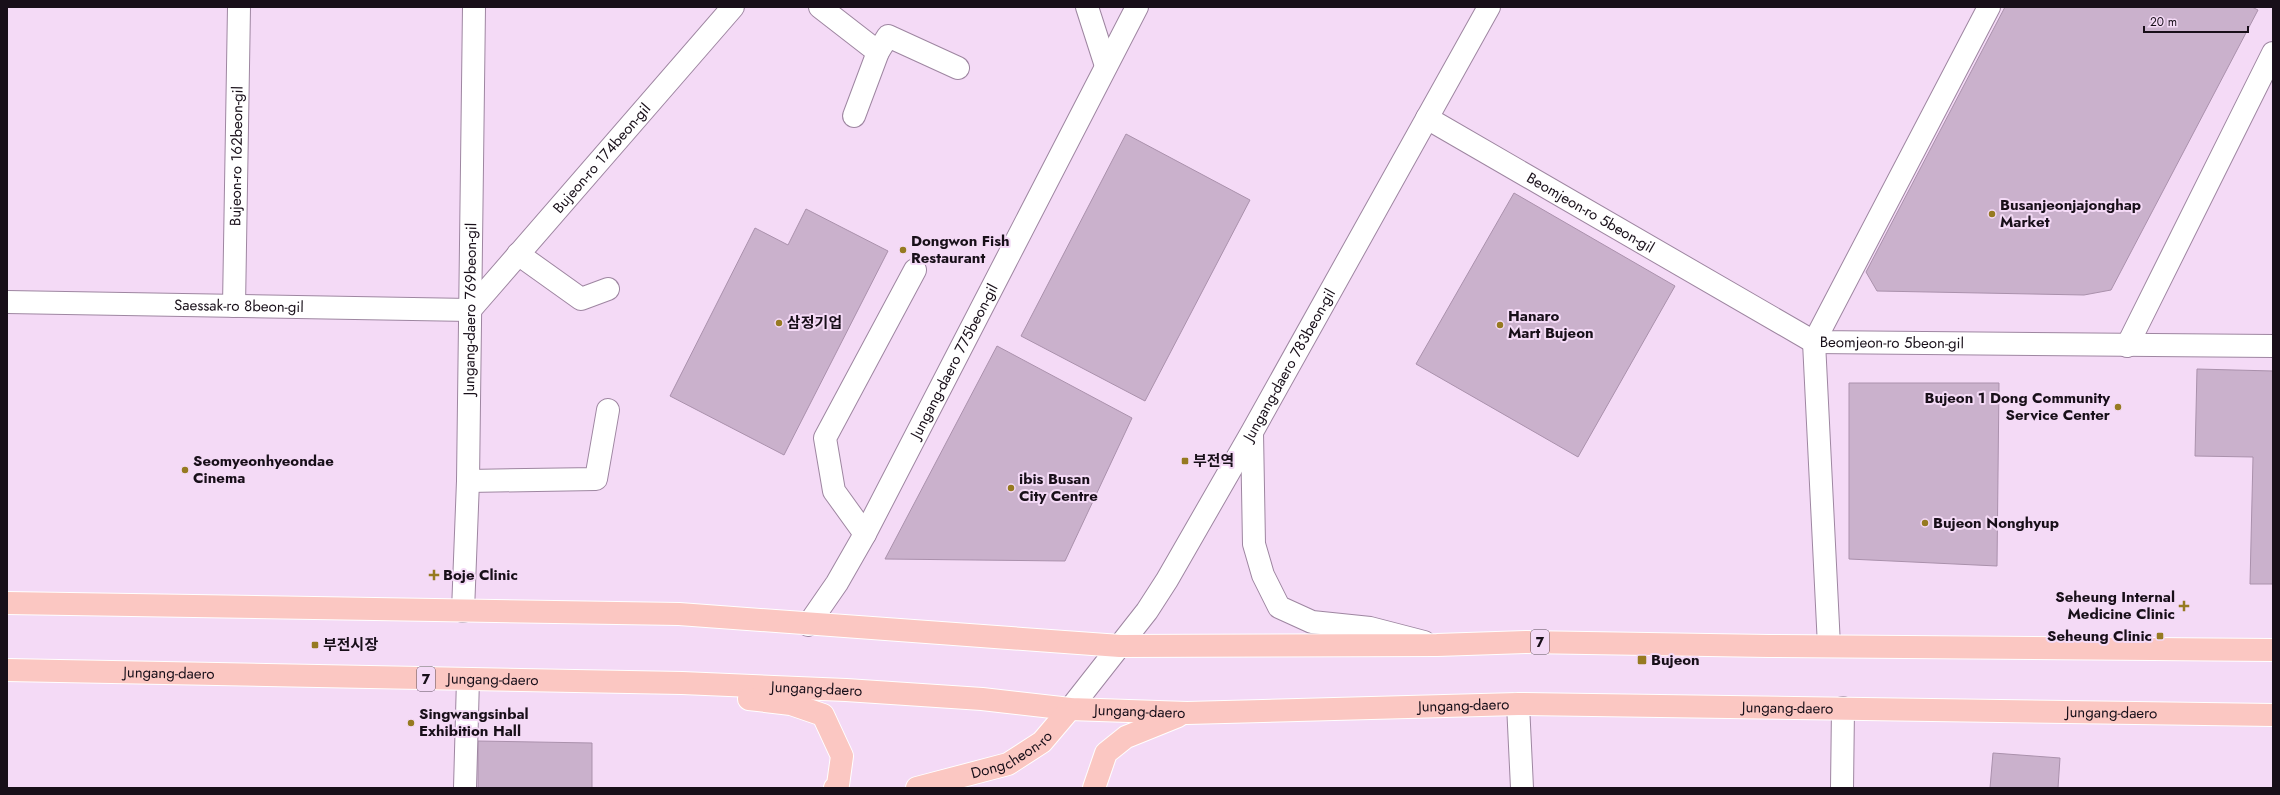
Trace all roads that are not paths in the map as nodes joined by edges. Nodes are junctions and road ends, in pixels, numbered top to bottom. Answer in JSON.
{"nodes":[{"id":1,"x":239,"y":7,"type":"edge"},
{"id":2,"x":474,"y":7,"type":"edge"},
{"id":3,"x":734,"y":7,"type":"edge"},
{"id":4,"x":820,"y":7,"type":"edge"},
{"id":5,"x":1087,"y":7,"type":"edge"},
{"id":6,"x":1137,"y":7,"type":"edge"},
{"id":7,"x":1489,"y":7,"type":"edge"},
{"id":8,"x":1989,"y":7,"type":"edge"},
{"id":9,"x":878,"y":52,"type":"junction"},
{"id":10,"x":2273,"y":53,"type":"edge"},
{"id":11,"x":1106,"y":66,"type":"junction"},
{"id":12,"x":958,"y":68,"type":"dead end"},
{"id":13,"x":854,"y":116,"type":"dead end"},
{"id":14,"x":1427,"y":118,"type":"junction"},
{"id":15,"x":518,"y":254,"type":"junction"},
{"id":16,"x":915,"y":270,"type":"dead end"},
{"id":17,"x":608,"y":288,"type":"dead end"},
{"id":18,"x":7,"y":302,"type":"edge"},
{"id":19,"x":234,"y":306,"type":"junction"},
{"id":20,"x":470,"y":310,"type":"junction"},
{"id":21,"x":1814,"y":342,"type":"junction"},
{"id":22,"x":2127,"y":346,"type":"junction"},
{"id":23,"x":2273,"y":346,"type":"edge"},
{"id":24,"x":608,"y":410,"type":"dead end"},
{"id":25,"x":1252,"y":432,"type":"junction"},
{"id":26,"x":468,"y":481,"type":"junction"},
{"id":27,"x":865,"y":534,"type":"junction"},
{"id":28,"x":7,"y":603,"type":"edge"},
{"id":29,"x":463,"y":611,"type":"junction"},
{"id":30,"x":808,"y":625,"type":"junction"},
{"id":31,"x":1437,"y":645,"type":"junction"},
{"id":32,"x":1120,"y":646,"type":"junction"},
{"id":33,"x":1829,"y":646,"type":"junction"},
{"id":34,"x":2273,"y":650,"type":"edge"},
{"id":35,"x":7,"y":670,"type":"edge"},
{"id":36,"x":468,"y":679,"type":"junction"},
{"id":37,"x":682,"y":683,"type":"junction"},
{"id":38,"x":1518,"y":704,"type":"junction"},
{"id":39,"x":1843,"y":708,"type":"junction"},
{"id":40,"x":1070,"y":709,"type":"junction"},
{"id":41,"x":1187,"y":713,"type":"junction"},
{"id":42,"x":2273,"y":715,"type":"edge"},
{"id":43,"x":465,"y":788,"type":"edge"},
{"id":44,"x":835,"y":788,"type":"edge"},
{"id":45,"x":917,"y":788,"type":"edge"},
{"id":46,"x":1094,"y":788,"type":"edge"},
{"id":47,"x":1522,"y":788,"type":"edge"},
{"id":48,"x":1842,"y":788,"type":"edge"}],
"edges":[{"from":1,"to":19,"type":"street","name":"Bujeon-ro 162beon-gil"},
{"from":2,"to":20,"type":"street","name":"Jungang-daero 769beon-gil"},
{"from":3,"to":15,"type":"street","name":"Bujeon-ro 174beon-gil"},
{"from":4,"to":9,"type":"street"},
{"from":5,"to":11,"type":"street"},
{"from":6,"to":11,"type":"street","name":"Jungang-daero 775beon-gil"},
{"from":7,"to":14,"type":"street","name":"Jungang-daero 783beon-gil"},
{"from":8,"to":21,"type":"street"},
{"from":9,"to":12,"type":"street"},
{"from":9,"to":13,"type":"street"},
{"from":10,"to":22,"type":"street"},
{"from":11,"to":27,"type":"street","name":"Jungang-daero 775beon-gil"},
{"from":14,"to":21,"type":"street","name":"Beomjeon-ro 5beon-gil"},
{"from":14,"to":25,"type":"street","name":"Jungang-daero 783beon-gil"},
{"from":15,"to":17,"type":"street"},
{"from":15,"to":20,"type":"street","name":"Bujeon-ro 174beon-gil"},
{"from":16,"to":27,"type":"street"},
{"from":18,"to":19,"type":"street","name":"Saessak-ro 8beon-gil"},
{"from":19,"to":20,"type":"street","name":"Saessak-ro 8beon-gil"},
{"from":20,"to":26,"type":"street","name":"Jungang-daero 769beon-gil"},
{"from":21,"to":22,"type":"street","name":"Beomjeon-ro 5beon-gil"},
{"from":21,"to":33,"type":"street"},
{"from":22,"to":23,"type":"street","name":"Beomjeon-ro 5beon-gil"},
{"from":24,"to":26,"type":"street"},
{"from":25,"to":31,"type":"street"},
{"from":25,"to":32,"type":"street","name":"Jungang-daero 783beon-gil"},
{"from":26,"to":29,"type":"street","name":"Jungang-daero 769beon-gil"},
{"from":27,"to":30,"type":"street","name":"Jungang-daero 775beon-gil"},
{"from":28,"to":29,"type":"main road","number":"7"},
{"from":29,"to":30,"type":"main road","number":"7"},
{"from":30,"to":32,"type":"main road","number":"7"},
{"from":31,"to":32,"type":"main road","number":"7"},
{"from":31,"to":33,"type":"main road","number":"7"},
{"from":32,"to":40,"type":"street","name":"Jungang-daero 783beon-gil"},
{"from":33,"to":34,"type":"main road","number":"7"},
{"from":35,"to":36,"type":"main road","name":"Jungang-daero","number":"7"},
{"from":36,"to":37,"type":"main road","name":"Jungang-daero","number":"7"},
{"from":36,"to":43,"type":"street"},
{"from":37,"to":40,"type":"main road","name":"Jungang-daero","number":"7"},
{"from":37,"to":44,"type":"main road"},
{"from":38,"to":39,"type":"main road","name":"Jungang-daero","number":"7"},
{"from":38,"to":41,"type":"main road","name":"Jungang-daero","number":"7"},
{"from":38,"to":47,"type":"street"},
{"from":39,"to":42,"type":"main road","name":"Jungang-daero","number":"7"},
{"from":39,"to":48,"type":"street"},
{"from":40,"to":41,"type":"main road","name":"Jungang-daero","number":"7"},
{"from":40,"to":45,"type":"main road","name":"Dongcheon-ro"},
{"from":41,"to":46,"type":"main road"}]}
